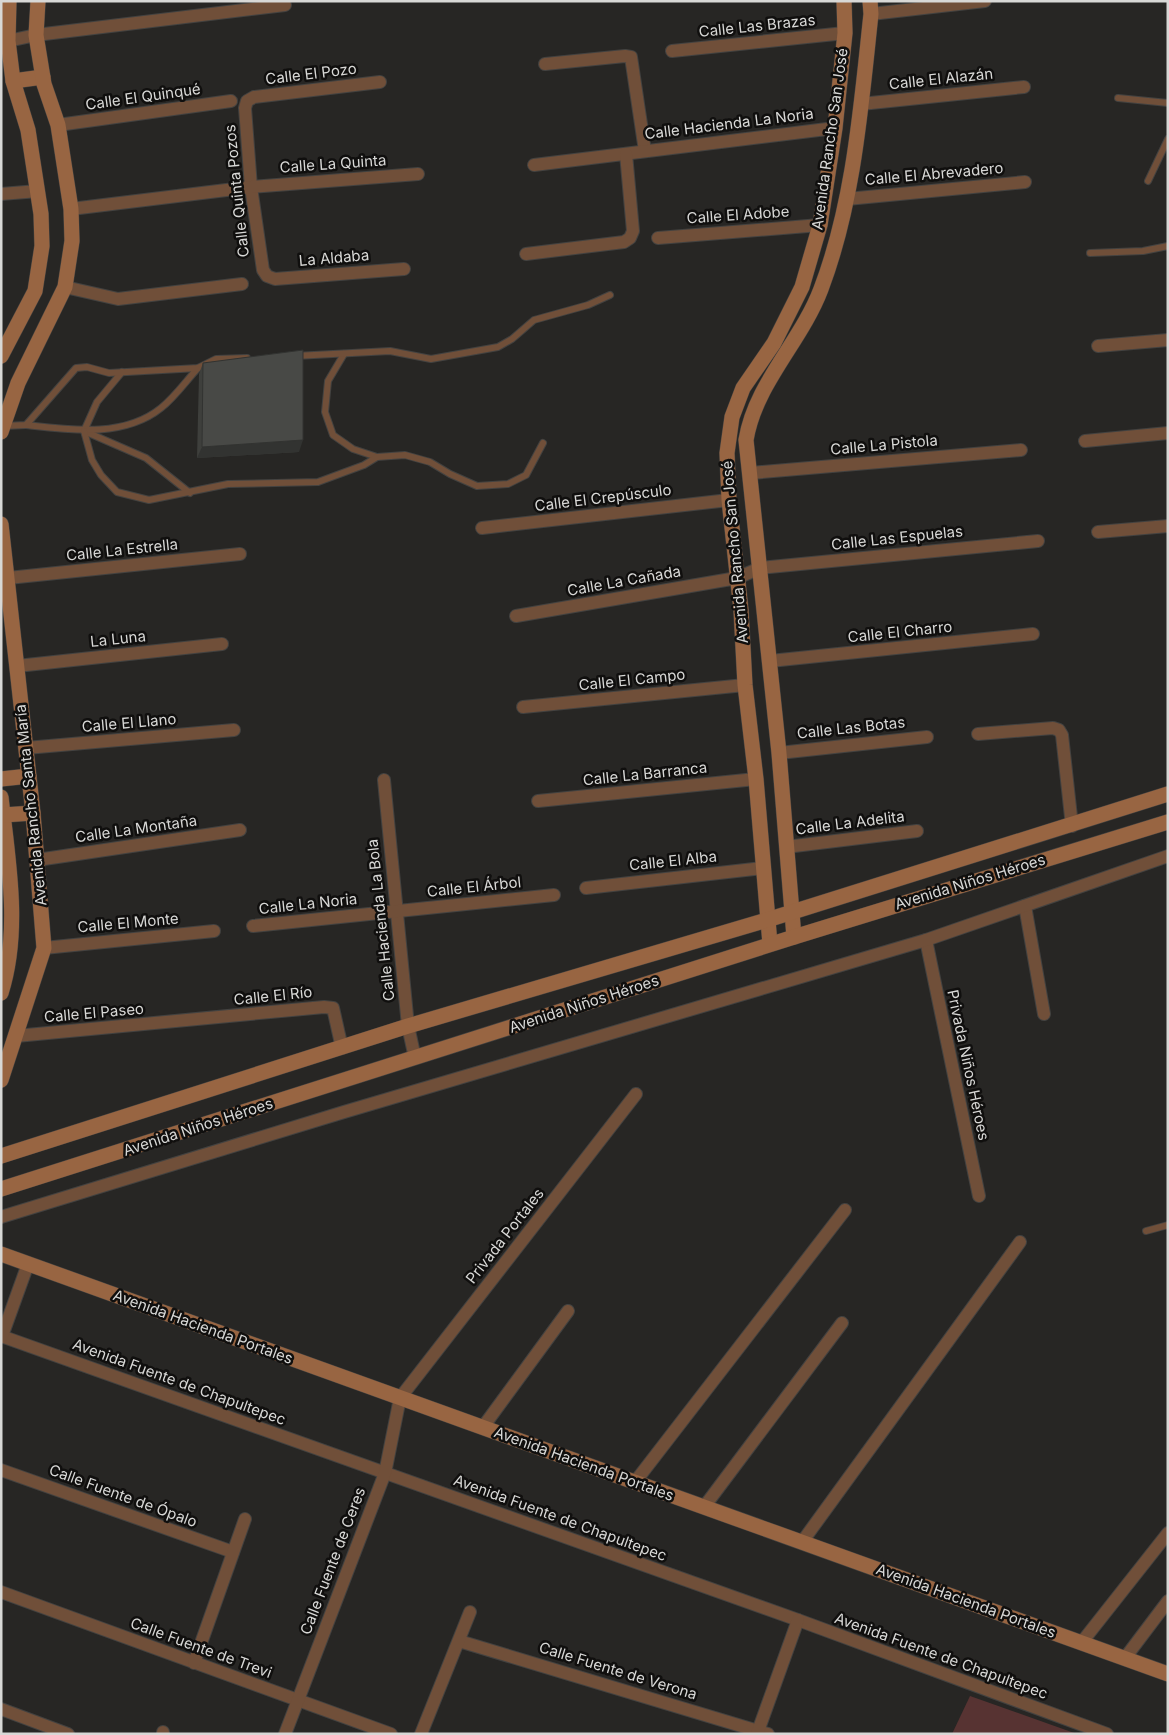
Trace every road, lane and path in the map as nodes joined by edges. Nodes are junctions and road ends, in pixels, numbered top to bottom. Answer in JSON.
{"nodes":[{"id":1,"x":38,"y":1,"type":"edge"},
{"id":2,"x":844,"y":1,"type":"edge"},
{"id":3,"x":985,"y":1,"type":"edge"},
{"id":4,"x":285,"y":5,"type":"dead end"},
{"id":5,"x":6,"y":8,"type":"edge"},
{"id":6,"x":870,"y":8,"type":"edge"},
{"id":7,"x":845,"y":33,"type":"junction"},
{"id":8,"x":36,"y":36,"type":"junction"},
{"id":9,"x":8,"y":41,"type":"junction"},
{"id":10,"x":672,"y":51,"type":"dead end"},
{"id":11,"x":545,"y":64,"type":"dead end"},
{"id":12,"x":43,"y":77,"type":"junction"},
{"id":13,"x":13,"y":81,"type":"junction"},
{"id":14,"x":380,"y":82,"type":"dead end"},
{"id":15,"x":1024,"y":87,"type":"dead end"},
{"id":16,"x":1118,"y":98,"type":"dead end"},
{"id":17,"x":231,"y":101,"type":"dead end"},
{"id":18,"x":247,"y":101,"type":"joint"},
{"id":19,"x":1168,"y":103,"type":"edge"},
{"id":20,"x":861,"y":104,"type":"junction"},
{"id":21,"x":58,"y":125,"type":"junction"},
{"id":22,"x":835,"y":128,"type":"junction"},
{"id":23,"x":1168,"y":139,"type":"edge"},
{"id":24,"x":645,"y":151,"type":"junction"},
{"id":25,"x":626,"y":154,"type":"junction"},
{"id":26,"x":534,"y":165,"type":"dead end"},
{"id":27,"x":418,"y":174,"type":"dead end"},
{"id":28,"x":1148,"y":180,"type":"dead end"},
{"id":29,"x":1025,"y":182,"type":"dead end"},
{"id":30,"x":250,"y":187,"type":"junction"},
{"id":31,"x":38,"y":191,"type":"junction"},
{"id":32,"x":1,"y":194,"type":"edge"},
{"id":33,"x":847,"y":199,"type":"junction"},
{"id":34,"x":71,"y":209,"type":"junction"},
{"id":35,"x":820,"y":225,"type":"junction"},
{"id":36,"x":658,"y":238,"type":"dead end"},
{"id":37,"x":1168,"y":246,"type":"edge"},
{"id":38,"x":1090,"y":253,"type":"dead end"},
{"id":39,"x":526,"y":254,"type":"dead end"},
{"id":40,"x":404,"y":268,"type":"dead end"},
{"id":41,"x":267,"y":276,"type":"joint"},
{"id":42,"x":242,"y":284,"type":"dead end"},
{"id":43,"x":65,"y":287,"type":"junction"},
{"id":44,"x":610,"y":295,"type":"dead end"},
{"id":45,"x":1168,"y":340,"type":"edge"},
{"id":46,"x":1098,"y":346,"type":"dead end"},
{"id":47,"x":344,"y":354,"type":"junction"},
{"id":48,"x":1,"y":356,"type":"edge"},
{"id":49,"x":285,"y":356,"type":"edge"},
{"id":50,"x":255,"y":357,"type":"edge"},
{"id":51,"x":198,"y":368,"type":"junction"},
{"id":52,"x":122,"y":372,"type":"junction"},
{"id":53,"x":26,"y":425,"type":"junction"},
{"id":54,"x":2,"y":429,"type":"edge"},
{"id":55,"x":84,"y":431,"type":"junction"},
{"id":56,"x":1168,"y":433,"type":"edge"},
{"id":57,"x":1085,"y":441,"type":"dead end"},
{"id":58,"x":543,"y":443,"type":"dead end"},
{"id":59,"x":1021,"y":450,"type":"dead end"},
{"id":60,"x":377,"y":457,"type":"junction"},
{"id":61,"x":751,"y":473,"type":"junction"},
{"id":62,"x":190,"y":493,"type":"junction"},
{"id":63,"x":729,"y":500,"type":"junction"},
{"id":64,"x":1,"y":524,"type":"edge"},
{"id":65,"x":1168,"y":526,"type":"edge"},
{"id":66,"x":482,"y":528,"type":"dead end"},
{"id":67,"x":1098,"y":532,"type":"dead end"},
{"id":68,"x":1038,"y":541,"type":"dead end"},
{"id":69,"x":240,"y":554,"type":"dead end"},
{"id":70,"x":760,"y":568,"type":"junction"},
{"id":71,"x":8,"y":578,"type":"junction"},
{"id":72,"x":737,"y":578,"type":"junction"},
{"id":73,"x":516,"y":616,"type":"dead end"},
{"id":74,"x":1033,"y":634,"type":"dead end"},
{"id":75,"x":222,"y":644,"type":"dead end"},
{"id":76,"x":770,"y":661,"type":"junction"},
{"id":77,"x":17,"y":666,"type":"junction"},
{"id":78,"x":745,"y":685,"type":"junction"},
{"id":79,"x":523,"y":707,"type":"dead end"},
{"id":80,"x":234,"y":730,"type":"dead end"},
{"id":81,"x":978,"y":734,"type":"dead end"},
{"id":82,"x":927,"y":737,"type":"dead end"},
{"id":83,"x":26,"y":748,"type":"junction"},
{"id":84,"x":778,"y":753,"type":"junction"},
{"id":85,"x":29,"y":776,"type":"junction"},
{"id":86,"x":756,"y":779,"type":"junction"},
{"id":87,"x":1,"y":780,"type":"edge"},
{"id":88,"x":384,"y":780,"type":"dead end"},
{"id":89,"x":1168,"y":794,"type":"edge"},
{"id":90,"x":1,"y":796,"type":"edge"},
{"id":91,"x":538,"y":801,"type":"dead end"},
{"id":92,"x":33,"y":813,"type":"junction"},
{"id":93,"x":3,"y":815,"type":"junction"},
{"id":94,"x":1168,"y":822,"type":"edge"},
{"id":95,"x":1072,"y":826,"type":"junction"},
{"id":96,"x":240,"y":830,"type":"dead end"},
{"id":97,"x":918,"y":831,"type":"dead end"},
{"id":98,"x":3,"y":835,"type":"edge"},
{"id":99,"x":786,"y":847,"type":"junction"},
{"id":100,"x":1168,"y":856,"type":"edge"},
{"id":101,"x":37,"y":860,"type":"junction"},
{"id":102,"x":763,"y":868,"type":"junction"},
{"id":103,"x":586,"y":888,"type":"dead end"},
{"id":104,"x":554,"y":896,"type":"dead end"},
{"id":105,"x":1025,"y":906,"type":"junction"},
{"id":106,"x":397,"y":911,"type":"junction"},
{"id":107,"x":791,"y":913,"type":"junction"},
{"id":108,"x":767,"y":920,"type":"junction"},
{"id":109,"x":7,"y":924,"type":"edge"},
{"id":110,"x":253,"y":926,"type":"dead end"},
{"id":111,"x":214,"y":931,"type":"dead end"},
{"id":112,"x":794,"y":936,"type":"junction"},
{"id":113,"x":926,"y":940,"type":"junction"},
{"id":114,"x":770,"y":944,"type":"junction"},
{"id":115,"x":44,"y":948,"type":"junction"},
{"id":116,"x":1,"y":993,"type":"edge"},
{"id":117,"x":1044,"y":1014,"type":"dead end"},
{"id":118,"x":175,"y":1022,"type":"joint"},
{"id":119,"x":408,"y":1026,"type":"junction"},
{"id":120,"x":16,"y":1036,"type":"junction"},
{"id":121,"x":342,"y":1048,"type":"junction"},
{"id":122,"x":415,"y":1058,"type":"junction"},
{"id":123,"x":1,"y":1080,"type":"edge"},
{"id":124,"x":636,"y":1094,"type":"dead end"},
{"id":125,"x":1,"y":1156,"type":"edge"},
{"id":126,"x":1,"y":1189,"type":"edge"},
{"id":127,"x":979,"y":1196,"type":"dead end"},
{"id":128,"x":845,"y":1210,"type":"dead end"},
{"id":129,"x":1,"y":1217,"type":"edge"},
{"id":130,"x":1168,"y":1225,"type":"edge"},
{"id":131,"x":1146,"y":1231,"type":"dead end"},
{"id":132,"x":1020,"y":1242,"type":"dead end"},
{"id":133,"x":1,"y":1254,"type":"edge"},
{"id":134,"x":28,"y":1264,"type":"junction"},
{"id":135,"x":568,"y":1311,"type":"dead end"},
{"id":136,"x":842,"y":1322,"type":"dead end"},
{"id":137,"x":2,"y":1336,"type":"edge"},
{"id":138,"x":400,"y":1398,"type":"junction"},
{"id":139,"x":484,"y":1428,"type":"junction"},
{"id":140,"x":1,"y":1470,"type":"edge"},
{"id":141,"x":385,"y":1473,"type":"junction"},
{"id":142,"x":635,"y":1482,"type":"junction"},
{"id":143,"x":704,"y":1507,"type":"junction"},
{"id":144,"x":245,"y":1519,"type":"dead end"},
{"id":145,"x":1168,"y":1533,"type":"edge"},
{"id":146,"x":802,"y":1542,"type":"junction"},
{"id":147,"x":234,"y":1552,"type":"junction"},
{"id":148,"x":1,"y":1592,"type":"edge"},
{"id":149,"x":1168,"y":1601,"type":"edge"},
{"id":150,"x":470,"y":1612,"type":"dead end"},
{"id":151,"x":798,"y":1620,"type":"junction"},
{"id":152,"x":459,"y":1641,"type":"junction"},
{"id":153,"x":1082,"y":1642,"type":"junction"},
{"id":154,"x":1125,"y":1658,"type":"junction"},
{"id":155,"x":194,"y":1663,"type":"junction"},
{"id":156,"x":1168,"y":1674,"type":"edge"},
{"id":157,"x":296,"y":1701,"type":"junction"},
{"id":158,"x":1,"y":1709,"type":"edge"},
{"id":159,"x":761,"y":1732,"type":"edge"},
{"id":160,"x":68,"y":1734,"type":"edge"},
{"id":161,"x":285,"y":1734,"type":"edge"},
{"id":162,"x":391,"y":1734,"type":"edge"},
{"id":163,"x":421,"y":1734,"type":"edge"},
{"id":164,"x":1107,"y":1734,"type":"edge"}],
"edges":[{"from":1,"to":8,"type":"main road"},
{"from":2,"to":7,"type":"main road","name":"Avenida Rancho San José"},
{"from":3,"to":6,"type":"street"},
{"from":4,"to":8,"type":"street"},
{"from":5,"to":9,"type":"main road"},
{"from":6,"to":20,"type":"main road","name":"Avenida Rancho San José"},
{"from":7,"to":10,"type":"street","name":"Calle Las Brazas"},
{"from":7,"to":22,"type":"main road","name":"Avenida Rancho San José"},
{"from":8,"to":9,"type":"street"},
{"from":8,"to":12,"type":"main road"},
{"from":9,"to":13,"type":"main road"},
{"from":11,"to":24,"type":"street"},
{"from":12,"to":13,"type":"main road"},
{"from":12,"to":21,"type":"main road"},
{"from":13,"to":31,"type":"main road"},
{"from":14,"to":18,"type":"street","name":"Calle El Pozo"},
{"from":15,"to":20,"type":"street","name":"Calle El Alazán"},
{"from":16,"to":19,"type":"lane"},
{"from":17,"to":21,"type":"street","name":"Calle El Quinqué"},
{"from":18,"to":30,"type":"street","name":"Calle Quinta Pozos"},
{"from":20,"to":33,"type":"main road","name":"Avenida Rancho San José"},
{"from":21,"to":34,"type":"main road"},
{"from":22,"to":24,"type":"street","name":"Calle Hacienda La Noria"},
{"from":22,"to":35,"type":"main road","name":"Avenida Rancho San José"},
{"from":23,"to":28,"type":"lane"},
{"from":24,"to":25,"type":"street","name":"Calle Hacienda La Noria"},
{"from":25,"to":26,"type":"street","name":"Calle Hacienda La Noria"},
{"from":25,"to":39,"type":"street"},
{"from":27,"to":30,"type":"street","name":"Calle La Quinta"},
{"from":29,"to":33,"type":"street","name":"Calle El Abrevadero"},
{"from":30,"to":34,"type":"street","name":"Calle La Quinta"},
{"from":30,"to":41,"type":"street","name":"Calle Quinta Pozos"},
{"from":31,"to":32,"type":"street"},
{"from":31,"to":48,"type":"main road"},
{"from":33,"to":61,"type":"main road","name":"Avenida Rancho San José"},
{"from":34,"to":43,"type":"main road"},
{"from":35,"to":36,"type":"street","name":"Calle El Adobe"},
{"from":35,"to":63,"type":"main road","name":"Avenida Rancho San José"},
{"from":37,"to":38,"type":"lane"},
{"from":40,"to":41,"type":"street","name":"La Aldaba"},
{"from":42,"to":43,"type":"street"},
{"from":43,"to":54,"type":"main road"},
{"from":44,"to":47,"type":"lane"},
{"from":45,"to":46,"type":"street"},
{"from":47,"to":49,"type":"lane"},
{"from":47,"to":60,"type":"lane"},
{"from":50,"to":51,"type":"lane"},
{"from":51,"to":52,"type":"lane"},
{"from":51,"to":55,"type":"lane"},
{"from":52,"to":53,"type":"lane"},
{"from":52,"to":55,"type":"lane"},
{"from":53,"to":54,"type":"lane"},
{"from":53,"to":55,"type":"lane"},
{"from":55,"to":62,"type":"lane"},
{"from":55,"to":62,"type":"lane"},
{"from":56,"to":57,"type":"street"},
{"from":58,"to":60,"type":"lane"},
{"from":59,"to":61,"type":"street","name":"Calle La Pistola"},
{"from":60,"to":62,"type":"lane"},
{"from":61,"to":70,"type":"main road","name":"Avenida Rancho San José"},
{"from":63,"to":66,"type":"street","name":"Calle El Crepúsculo"},
{"from":63,"to":72,"type":"main road","name":"Avenida Rancho San José"},
{"from":64,"to":71,"type":"main road","name":"Avenida Rancho Santa María"},
{"from":65,"to":67,"type":"street"},
{"from":68,"to":70,"type":"street","name":"Calle Las Espuelas"},
{"from":69,"to":71,"type":"street","name":"Calle La Estrella"},
{"from":70,"to":72,"type":"street","name":"Calle Las Espuelas"},
{"from":70,"to":76,"type":"main road","name":"Avenida Rancho San José"},
{"from":71,"to":77,"type":"main road","name":"Avenida Rancho Santa María"},
{"from":72,"to":73,"type":"street","name":"Calle La Cañada"},
{"from":72,"to":78,"type":"main road","name":"Avenida Rancho San José"},
{"from":74,"to":76,"type":"street","name":"Calle El Charro"},
{"from":75,"to":77,"type":"street","name":"La Luna"},
{"from":76,"to":84,"type":"main road","name":"Avenida Rancho San José"},
{"from":77,"to":83,"type":"main road","name":"Avenida Rancho Santa María"},
{"from":78,"to":79,"type":"street","name":"Calle El Campo"},
{"from":78,"to":86,"type":"main road","name":"Avenida Rancho San José"},
{"from":80,"to":83,"type":"street","name":"Calle El Llano"},
{"from":81,"to":95,"type":"street"},
{"from":82,"to":84,"type":"street","name":"Calle Las Botas"},
{"from":83,"to":85,"type":"main road","name":"Avenida Rancho Santa María"},
{"from":84,"to":99,"type":"main road","name":"Avenida Rancho San José"},
{"from":85,"to":87,"type":"main road"},
{"from":85,"to":92,"type":"main road","name":"Avenida Rancho Santa María"},
{"from":86,"to":91,"type":"street","name":"Calle La Barranca"},
{"from":86,"to":102,"type":"main road","name":"Avenida Rancho San José"},
{"from":88,"to":106,"type":"street","name":"Calle Hacienda La Bola"},
{"from":89,"to":95,"type":"main road","name":"Avenida Niños Héroes"},
{"from":90,"to":93,"type":"main road","name":"Avenida Rancho Santa María"},
{"from":92,"to":93,"type":"main road"},
{"from":92,"to":101,"type":"main road","name":"Avenida Rancho Santa María"},
{"from":93,"to":98,"type":"main road","name":"Avenida Rancho Santa María"},
{"from":94,"to":112,"type":"main road","name":"Avenida Niños Héroes"},
{"from":95,"to":107,"type":"main road","name":"Avenida Niños Héroes"},
{"from":96,"to":101,"type":"street","name":"Calle La Montaña"},
{"from":97,"to":99,"type":"street","name":"Calle La Adelita"},
{"from":98,"to":109,"type":"main road","name":"Avenida Rancho Santa María"},
{"from":99,"to":107,"type":"main road","name":"Avenida Rancho San José"},
{"from":100,"to":105,"type":"street"},
{"from":101,"to":115,"type":"main road","name":"Avenida Rancho Santa María"},
{"from":102,"to":103,"type":"street","name":"Calle El Alba"},
{"from":102,"to":108,"type":"main road","name":"Avenida Rancho San José"},
{"from":104,"to":106,"type":"street","name":"Calle El Árbol"},
{"from":105,"to":113,"type":"street"},
{"from":105,"to":117,"type":"street"},
{"from":106,"to":110,"type":"street","name":"Calle La Noria"},
{"from":106,"to":119,"type":"street","name":"Calle Hacienda La Bola"},
{"from":107,"to":108,"type":"main road","name":"Avenida Niños Héroes"},
{"from":107,"to":112,"type":"main road","name":"Avenida Rancho San José"},
{"from":108,"to":114,"type":"main road","name":"Avenida Rancho San José"},
{"from":108,"to":119,"type":"main road","name":"Avenida Niños Héroes"},
{"from":109,"to":116,"type":"main road","name":"Avenida Rancho Santa María"},
{"from":111,"to":115,"type":"street","name":"Calle El Monte"},
{"from":112,"to":114,"type":"main road","name":"Avenida Niños Héroes"},
{"from":113,"to":127,"type":"street","name":"Privada Niños Héroes"},
{"from":113,"to":129,"type":"street"},
{"from":114,"to":122,"type":"main road","name":"Avenida Niños Héroes"},
{"from":115,"to":120,"type":"main road","name":"Avenida Rancho Santa María"},
{"from":118,"to":120,"type":"street","name":"Calle El Paseo"},
{"from":118,"to":121,"type":"street","name":"Calle El Río"},
{"from":119,"to":121,"type":"main road","name":"Avenida Niños Héroes"},
{"from":119,"to":122,"type":"street","name":"Calle Hacienda La Bola"},
{"from":120,"to":123,"type":"main road","name":"Avenida Rancho Santa María"},
{"from":121,"to":125,"type":"main road","name":"Avenida Niños Héroes"},
{"from":122,"to":126,"type":"main road","name":"Avenida Niños Héroes"},
{"from":124,"to":138,"type":"street","name":"Privada Portales"},
{"from":128,"to":142,"type":"street"},
{"from":130,"to":131,"type":"lane"},
{"from":132,"to":146,"type":"street"},
{"from":133,"to":134,"type":"main road","name":"Avenida Hacienda Portales"},
{"from":134,"to":137,"type":"street"},
{"from":134,"to":138,"type":"main road","name":"Avenida Hacienda Portales"},
{"from":135,"to":139,"type":"street"},
{"from":136,"to":143,"type":"street"},
{"from":137,"to":141,"type":"street","name":"Avenida Fuente de Chapultepec"},
{"from":138,"to":139,"type":"main road","name":"Avenida Hacienda Portales"},
{"from":138,"to":141,"type":"street","name":"Calle Fuente de Ceres"},
{"from":139,"to":142,"type":"main road","name":"Avenida Hacienda Portales"},
{"from":140,"to":147,"type":"street","name":"Calle Fuente de Ópalo"},
{"from":141,"to":151,"type":"street","name":"Avenida Fuente de Chapultepec"},
{"from":141,"to":157,"type":"street","name":"Calle Fuente de Ceres"},
{"from":142,"to":143,"type":"main road","name":"Avenida Hacienda Portales"},
{"from":143,"to":146,"type":"main road","name":"Avenida Hacienda Portales"},
{"from":144,"to":147,"type":"street"},
{"from":145,"to":153,"type":"street"},
{"from":146,"to":153,"type":"main road","name":"Avenida Hacienda Portales"},
{"from":147,"to":155,"type":"street"},
{"from":148,"to":155,"type":"street","name":"Calle Fuente de Trevi"},
{"from":149,"to":154,"type":"street"},
{"from":150,"to":152,"type":"street"},
{"from":151,"to":159,"type":"street"},
{"from":151,"to":164,"type":"street","name":"Avenida Fuente de Chapultepec"},
{"from":152,"to":159,"type":"street","name":"Calle Fuente de Verona"},
{"from":152,"to":163,"type":"street"},
{"from":153,"to":154,"type":"main road","name":"Avenida Hacienda Portales"},
{"from":154,"to":156,"type":"main road","name":"Avenida Hacienda Portales"},
{"from":155,"to":157,"type":"street","name":"Calle Fuente de Trevi"},
{"from":157,"to":161,"type":"street","name":"Calle Fuente de Ceres"},
{"from":157,"to":162,"type":"street","name":"Calle Fuente de Trevi"},
{"from":158,"to":160,"type":"street"}]}
